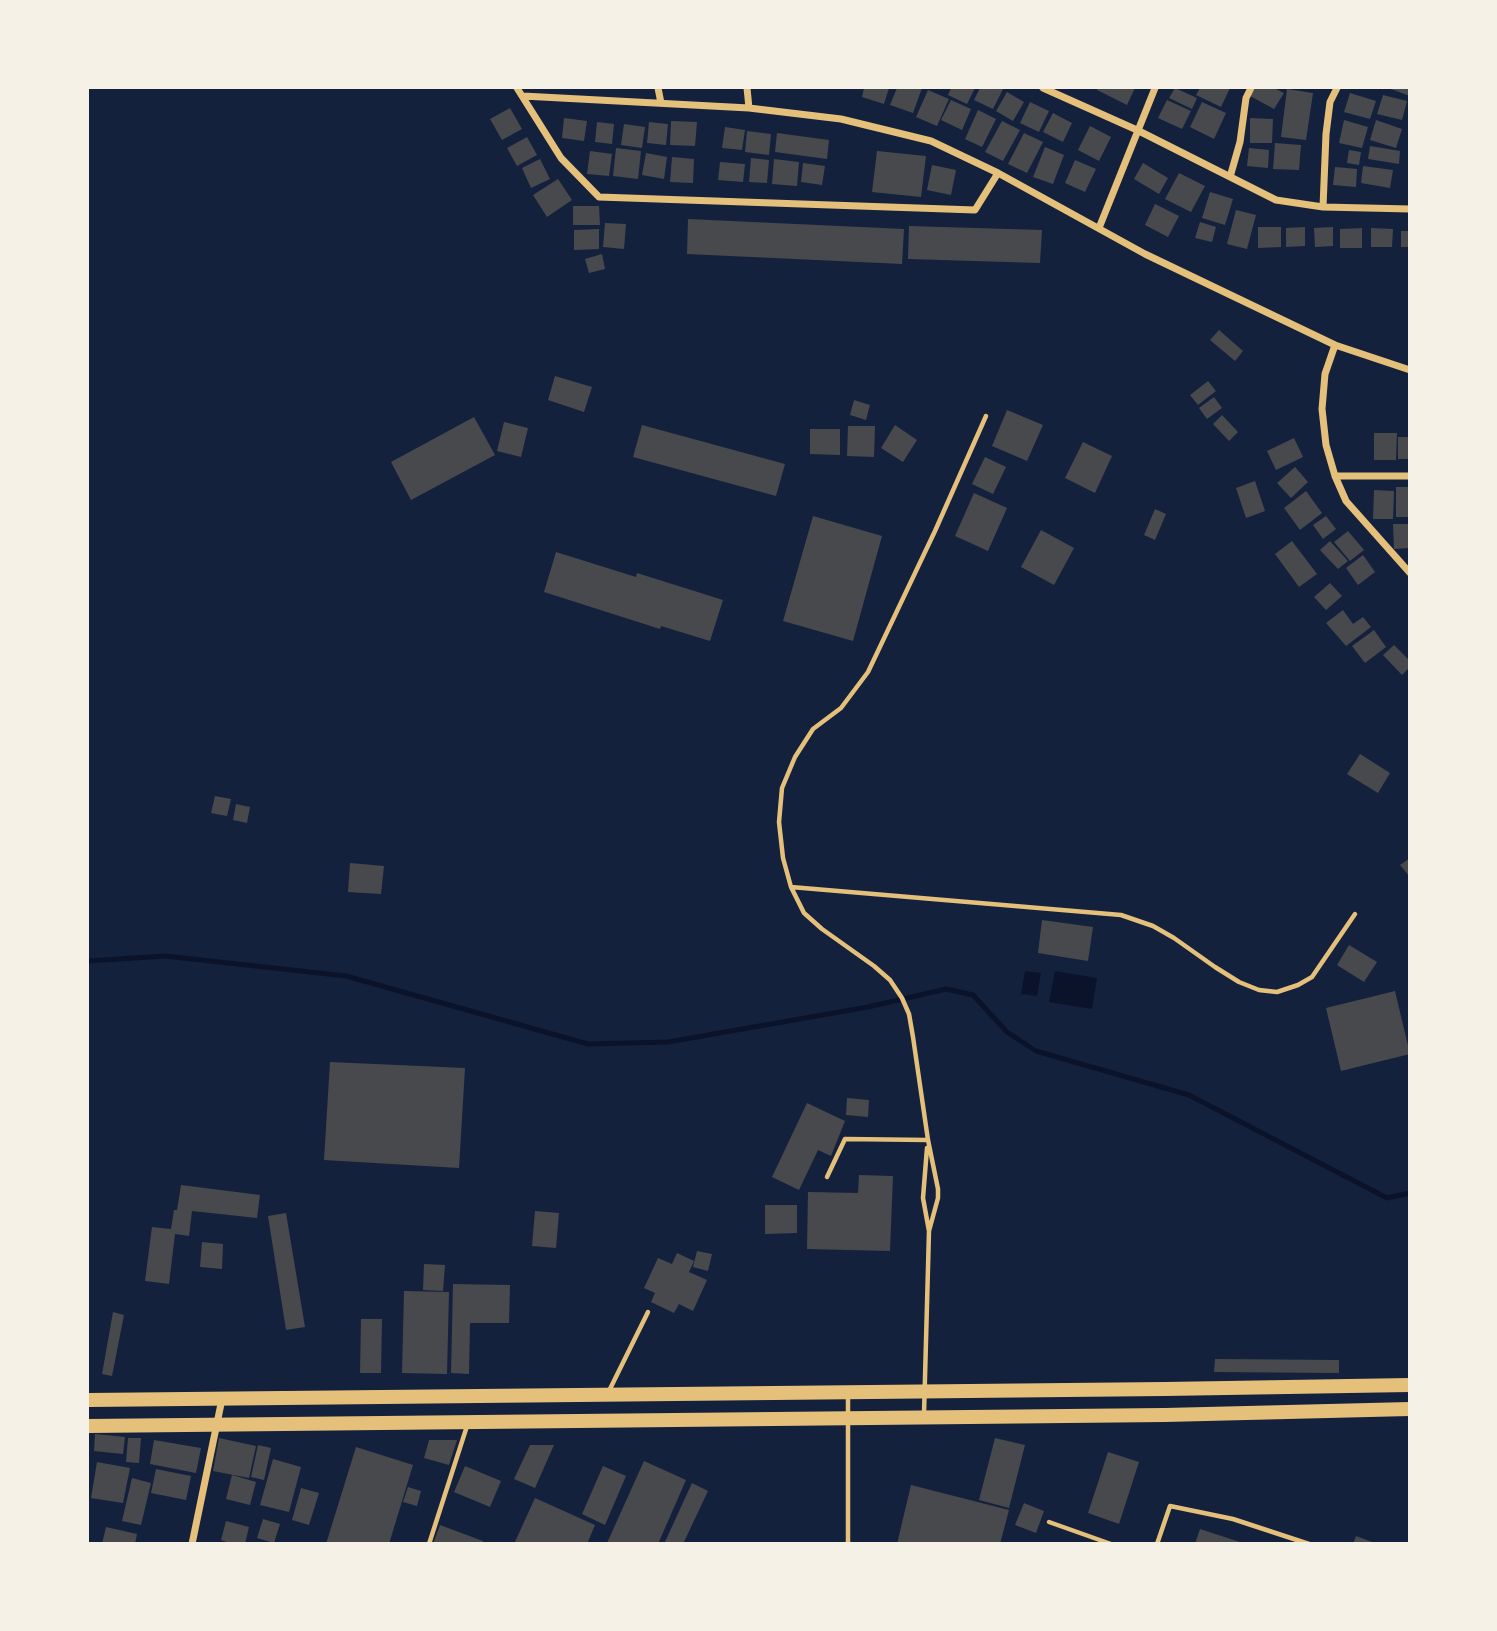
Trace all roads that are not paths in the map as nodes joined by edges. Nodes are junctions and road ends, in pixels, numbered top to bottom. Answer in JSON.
{"nodes":[{"id":1,"x":517,"y":88,"type":"edge"},
{"id":2,"x":658,"y":88,"type":"edge"},
{"id":3,"x":747,"y":88,"type":"edge"},
{"id":4,"x":1043,"y":88,"type":"edge"},
{"id":5,"x":1155,"y":88,"type":"edge"},
{"id":6,"x":1251,"y":88,"type":"edge"},
{"id":7,"x":1338,"y":88,"type":"edge"},
{"id":8,"x":523,"y":96,"type":"junction"},
{"id":9,"x":661,"y":103,"type":"junction"},
{"id":10,"x":749,"y":108,"type":"junction"},
{"id":11,"x":1137,"y":130,"type":"junction"},
{"id":12,"x":998,"y":173,"type":"junction"},
{"id":13,"x":1230,"y":177,"type":"junction"},
{"id":14,"x":1323,"y":207,"type":"junction"},
{"id":15,"x":1409,"y":209,"type":"edge"},
{"id":16,"x":1098,"y":228,"type":"junction"},
{"id":17,"x":1335,"y":345,"type":"junction"},
{"id":18,"x":1409,"y":370,"type":"edge"},
{"id":19,"x":986,"y":416,"type":"dead end"},
{"id":20,"x":1335,"y":476,"type":"junction"},
{"id":21,"x":1409,"y":476,"type":"edge"},
{"id":22,"x":1409,"y":573,"type":"edge"},
{"id":23,"x":791,"y":887,"type":"junction"},
{"id":24,"x":1355,"y":914,"type":"dead end"},
{"id":25,"x":928,"y":1140,"type":"junction"},
{"id":26,"x":827,"y":1177,"type":"dead end"},
{"id":27,"x":929,"y":1231,"type":"junction"},
{"id":28,"x":648,"y":1312,"type":"dead end"},
{"id":29,"x":1409,"y":1385,"type":"edge"},
{"id":30,"x":925,"y":1391,"type":"junction"},
{"id":31,"x":848,"y":1392,"type":"junction"},
{"id":32,"x":607,"y":1395,"type":"junction"},
{"id":33,"x":222,"y":1399,"type":"junction"},
{"id":34,"x":88,"y":1400,"type":"edge"},
{"id":35,"x":1409,"y":1409,"type":"edge"},
{"id":36,"x":848,"y":1418,"type":"junction"},
{"id":37,"x":924,"y":1418,"type":"junction"},
{"id":38,"x":469,"y":1422,"type":"junction"},
{"id":39,"x":217,"y":1424,"type":"junction"},
{"id":40,"x":88,"y":1426,"type":"edge"},
{"id":41,"x":1049,"y":1522,"type":"dead end"},
{"id":42,"x":192,"y":1544,"type":"edge"},
{"id":43,"x":429,"y":1544,"type":"edge"},
{"id":44,"x":848,"y":1544,"type":"edge"},
{"id":45,"x":1111,"y":1544,"type":"edge"},
{"id":46,"x":1157,"y":1544,"type":"edge"},
{"id":47,"x":1309,"y":1544,"type":"edge"}],
"edges":[{"from":1,"to":8,"type":"street"},
{"from":2,"to":9,"type":"street"},
{"from":3,"to":10,"type":"street"},
{"from":4,"to":11,"type":"street"},
{"from":5,"to":11,"type":"street"},
{"from":6,"to":13,"type":"street"},
{"from":7,"to":14,"type":"street"},
{"from":8,"to":9,"type":"street"},
{"from":8,"to":12,"type":"street"},
{"from":9,"to":10,"type":"street"},
{"from":10,"to":12,"type":"street"},
{"from":11,"to":13,"type":"street"},
{"from":11,"to":16,"type":"street"},
{"from":12,"to":16,"type":"street"},
{"from":13,"to":14,"type":"street"},
{"from":14,"to":15,"type":"street"},
{"from":16,"to":17,"type":"street"},
{"from":17,"to":18,"type":"street"},
{"from":17,"to":20,"type":"street"},
{"from":19,"to":23,"type":"lane"},
{"from":20,"to":21,"type":"street"},
{"from":20,"to":22,"type":"street"},
{"from":23,"to":24,"type":"lane"},
{"from":23,"to":25,"type":"lane"},
{"from":25,"to":26,"type":"lane"},
{"from":25,"to":27,"type":"lane"},
{"from":25,"to":27,"type":"lane"},
{"from":27,"to":30,"type":"lane"},
{"from":28,"to":32,"type":"lane"},
{"from":29,"to":30,"type":"highway"},
{"from":30,"to":31,"type":"highway"},
{"from":30,"to":37,"type":"lane"},
{"from":31,"to":32,"type":"highway"},
{"from":31,"to":36,"type":"lane"},
{"from":32,"to":33,"type":"highway"},
{"from":33,"to":34,"type":"highway"},
{"from":33,"to":39,"type":"street"},
{"from":35,"to":37,"type":"highway"},
{"from":36,"to":37,"type":"highway"},
{"from":36,"to":38,"type":"highway"},
{"from":36,"to":44,"type":"lane"},
{"from":38,"to":39,"type":"highway"},
{"from":38,"to":43,"type":"lane"},
{"from":39,"to":40,"type":"highway"},
{"from":39,"to":42,"type":"street"},
{"from":41,"to":45,"type":"lane"},
{"from":46,"to":47,"type":"lane"}]}
